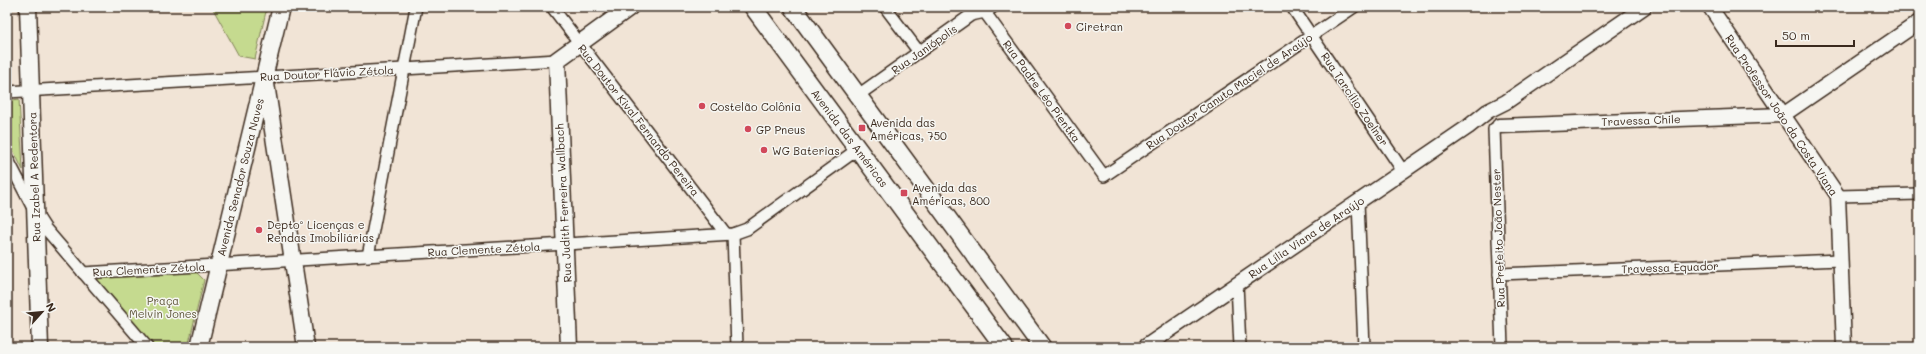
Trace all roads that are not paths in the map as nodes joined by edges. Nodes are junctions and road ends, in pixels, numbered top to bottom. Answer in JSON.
{"nodes":[{"id":1,"x":28,"y":7,"type":"edge"},
{"id":2,"x":281,"y":7,"type":"edge"},
{"id":3,"x":416,"y":7,"type":"edge"},
{"id":4,"x":552,"y":7,"type":"edge"},
{"id":5,"x":630,"y":7,"type":"edge"},
{"id":6,"x":753,"y":7,"type":"edge"},
{"id":7,"x":793,"y":7,"type":"edge"},
{"id":8,"x":885,"y":7,"type":"edge"},
{"id":9,"x":1292,"y":7,"type":"edge"},
{"id":10,"x":1354,"y":7,"type":"edge"},
{"id":11,"x":1644,"y":7,"type":"edge"},
{"id":12,"x":1710,"y":7,"type":"edge"},
{"id":13,"x":986,"y":9,"type":"edge"},
{"id":14,"x":1919,"y":22,"type":"edge"},
{"id":15,"x":1312,"y":36,"type":"junction"},
{"id":16,"x":580,"y":43,"type":"junction"},
{"id":17,"x":919,"y":52,"type":"junction"},
{"id":18,"x":557,"y":60,"type":"junction"},
{"id":19,"x":404,"y":69,"type":"junction"},
{"id":20,"x":264,"y":77,"type":"junction"},
{"id":21,"x":31,"y":91,"type":"junction"},
{"id":22,"x":7,"y":92,"type":"edge"},
{"id":23,"x":857,"y":96,"type":"junction"},
{"id":24,"x":1783,"y":115,"type":"junction"},
{"id":25,"x":1494,"y":116,"type":"junction"},
{"id":26,"x":858,"y":149,"type":"junction"},
{"id":27,"x":7,"y":158,"type":"edge"},
{"id":28,"x":1403,"y":171,"type":"junction"},
{"id":29,"x":1104,"y":176,"type":"joint"},
{"id":30,"x":1919,"y":194,"type":"edge"},
{"id":31,"x":1838,"y":196,"type":"junction"},
{"id":32,"x":1358,"y":202,"type":"junction"},
{"id":33,"x":36,"y":214,"type":"junction"},
{"id":34,"x":730,"y":234,"type":"junction"},
{"id":35,"x":565,"y":244,"type":"junction"},
{"id":36,"x":368,"y":256,"type":"junction"},
{"id":37,"x":292,"y":260,"type":"junction"},
{"id":38,"x":1840,"y":260,"type":"junction"},
{"id":39,"x":219,"y":265,"type":"junction"},
{"id":40,"x":83,"y":273,"type":"junction"},
{"id":41,"x":1499,"y":274,"type":"junction"},
{"id":42,"x":1238,"y":284,"type":"junction"},
{"id":43,"x":40,"y":347,"type":"edge"},
{"id":44,"x":147,"y":347,"type":"edge"},
{"id":45,"x":199,"y":347,"type":"edge"},
{"id":46,"x":306,"y":347,"type":"edge"},
{"id":47,"x":569,"y":347,"type":"edge"},
{"id":48,"x":737,"y":347,"type":"edge"},
{"id":49,"x":1004,"y":347,"type":"edge"},
{"id":50,"x":1042,"y":347,"type":"edge"},
{"id":51,"x":1145,"y":347,"type":"edge"},
{"id":52,"x":1240,"y":347,"type":"edge"},
{"id":53,"x":1364,"y":347,"type":"edge"},
{"id":54,"x":1502,"y":347,"type":"edge"},
{"id":55,"x":1844,"y":347,"type":"edge"}],
"edges":[{"from":1,"to":21,"type":"main road","name":"Rua Izabel A Redentora"},
{"from":2,"to":20,"type":"main road","name":"Avenida Senador Souza Naves"},
{"from":3,"to":19,"type":"street"},
{"from":4,"to":16,"type":"street","name":"Rua Doutor Kival Fernando Pereira"},
{"from":5,"to":16,"type":"main road"},
{"from":6,"to":26,"type":"main road","name":"Avenida das Américas"},
{"from":7,"to":23,"type":"main road"},
{"from":8,"to":17,"type":"street"},
{"from":9,"to":15,"type":"street","name":"Rua Tarcílio Zoelner"},
{"from":10,"to":15,"type":"street","name":"Rua Doutor Canuto Maciel de Araújo"},
{"from":11,"to":25,"type":"street","name":"Rua Lília Viana de Araújo"},
{"from":12,"to":24,"type":"street","name":"Rua Professor João da Costa Viana"},
{"from":13,"to":17,"type":"street","name":"Rua Janiópolis"},
{"from":13,"to":29,"type":"street","name":"Rua Padre Léo Pientka"},
{"from":14,"to":24,"type":"street"},
{"from":15,"to":28,"type":"street","name":"Rua Tarcílio Zoelner"},
{"from":15,"to":29,"type":"street","name":"Rua Doutor Canuto Maciel de Araújo"},
{"from":16,"to":18,"type":"main road"},
{"from":16,"to":34,"type":"street","name":"Rua Doutor Kival Fernando Pereira"},
{"from":17,"to":23,"type":"street","name":"Rua Janiópolis"},
{"from":18,"to":19,"type":"street","name":"Rua Doutor Flávio Zétola"},
{"from":18,"to":35,"type":"main road","name":"Rua Judith Ferreira Wallbach"},
{"from":19,"to":20,"type":"street","name":"Rua Doutor Flávio Zétola"},
{"from":19,"to":36,"type":"street"},
{"from":20,"to":21,"type":"street","name":"Rua Doutor Flávio Zétola"},
{"from":20,"to":37,"type":"main road"},
{"from":20,"to":39,"type":"main road","name":"Avenida Senador Souza Naves"},
{"from":21,"to":22,"type":"street","name":"Rua Doutor Flávio Zétola"},
{"from":21,"to":33,"type":"main road","name":"Rua Izabel A Redentora"},
{"from":23,"to":50,"type":"main road"},
{"from":24,"to":25,"type":"street","name":"Travessa Chile"},
{"from":24,"to":31,"type":"street","name":"Rua Professor João da Costa Viana"},
{"from":25,"to":28,"type":"street","name":"Rua Lília Viana de Araújo"},
{"from":25,"to":41,"type":"street","name":"Rua Prefeito João Nester"},
{"from":26,"to":34,"type":"street","name":"Rua Clemente Zétola"},
{"from":26,"to":49,"type":"main road","name":"Avenida das Américas"},
{"from":27,"to":33,"type":"street"},
{"from":28,"to":32,"type":"street","name":"Rua Lília Viana de Araújo"},
{"from":30,"to":31,"type":"street"},
{"from":31,"to":38,"type":"street","name":"Rua Professor João da Costa Viana"},
{"from":32,"to":42,"type":"street","name":"Rua Lília Viana de Araújo"},
{"from":32,"to":53,"type":"street"},
{"from":33,"to":40,"type":"street"},
{"from":33,"to":43,"type":"main road","name":"Rua Izabel A Redentora"},
{"from":34,"to":35,"type":"street","name":"Rua Clemente Zétola"},
{"from":34,"to":48,"type":"street"},
{"from":35,"to":36,"type":"street","name":"Rua Clemente Zétola"},
{"from":35,"to":47,"type":"main road","name":"Rua Judith Ferreira Wallbach"},
{"from":36,"to":37,"type":"street","name":"Rua Clemente Zétola"},
{"from":37,"to":39,"type":"street","name":"Rua Clemente Zétola"},
{"from":37,"to":46,"type":"main road"},
{"from":38,"to":41,"type":"street","name":"Travessa Equador"},
{"from":38,"to":55,"type":"street","name":"Rua Professor João da Costa Viana"},
{"from":39,"to":40,"type":"street","name":"Rua Clemente Zétola"},
{"from":39,"to":45,"type":"main road","name":"Avenida Senador Souza Naves"},
{"from":40,"to":44,"type":"street"},
{"from":41,"to":54,"type":"street","name":"Rua Prefeito João Nester"},
{"from":42,"to":51,"type":"street","name":"Rua Lília Viana de Araújo"},
{"from":42,"to":52,"type":"street"}]}
